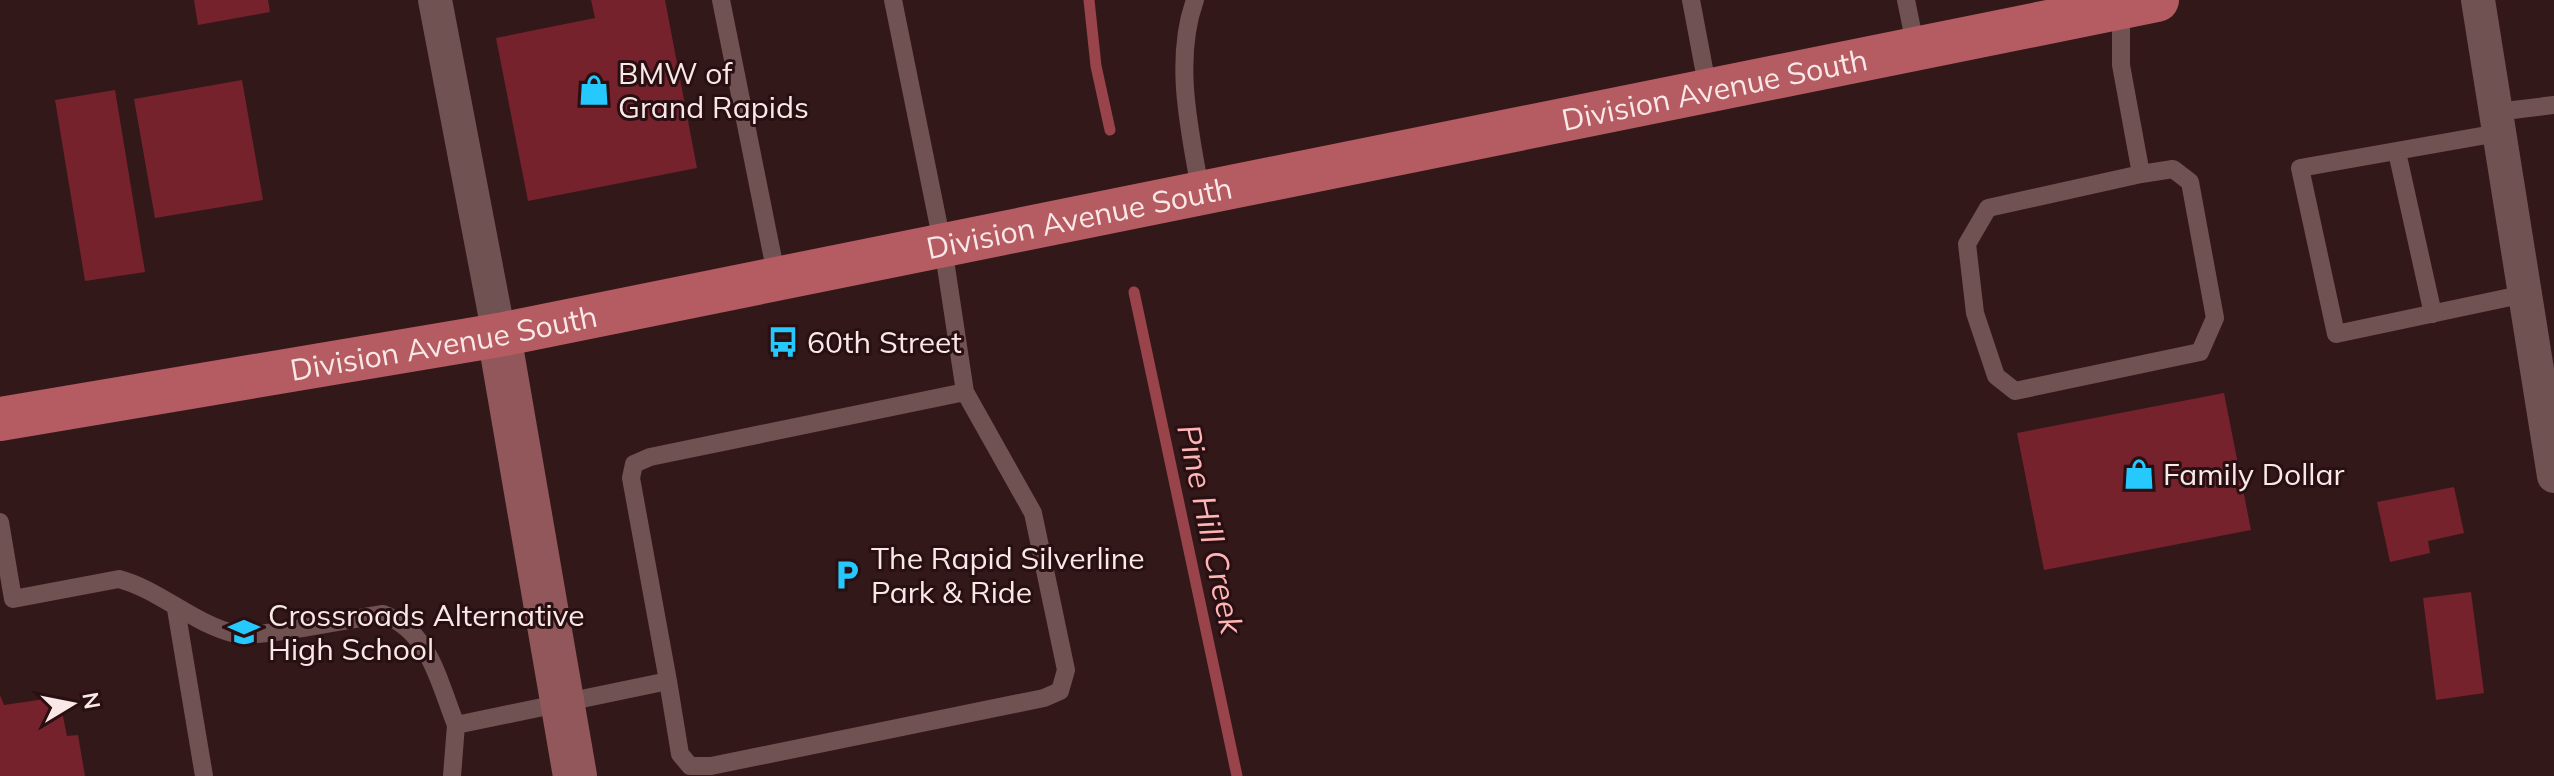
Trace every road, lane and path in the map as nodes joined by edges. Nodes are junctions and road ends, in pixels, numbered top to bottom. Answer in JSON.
{"nodes":[{"id":1,"x":435,"y":0,"type":"edge"},
{"id":2,"x":721,"y":0,"type":"edge"},
{"id":3,"x":893,"y":0,"type":"edge"},
{"id":4,"x":1195,"y":0,"type":"edge"},
{"id":5,"x":1691,"y":0,"type":"edge"},
{"id":6,"x":1906,"y":0,"type":"edge"},
{"id":7,"x":2478,"y":0,"type":"edge"},
{"id":8,"x":2133,"y":2,"type":"edge"},
{"id":9,"x":1916,"y":49,"type":"junction"},
{"id":10,"x":1708,"y":90,"type":"junction"},
{"id":11,"x":2554,"y":105,"type":"edge"},
{"id":12,"x":2497,"y":122,"type":"junction"},
{"id":13,"x":2397,"y":152,"type":"junction"},
{"id":14,"x":2141,"y":174,"type":"junction"},
{"id":15,"x":1201,"y":194,"type":"junction"},
{"id":16,"x":943,"y":247,"type":"junction"},
{"id":17,"x":777,"y":279,"type":"junction"},
{"id":18,"x":2525,"y":294,"type":"junction"},
{"id":19,"x":2433,"y":314,"type":"junction"},
{"id":20,"x":499,"y":335,"type":"junction"},
{"id":21,"x":965,"y":392,"type":"junction"},
{"id":22,"x":0,"y":419,"type":"edge"},
{"id":23,"x":2554,"y":476,"type":"edge"},
{"id":24,"x":0,"y":522,"type":"edge"},
{"id":25,"x":6,"y":600,"type":"edge"},
{"id":26,"x":176,"y":609,"type":"junction"},
{"id":27,"x":668,"y":681,"type":"junction"},
{"id":28,"x":563,"y":703,"type":"junction"},
{"id":29,"x":456,"y":725,"type":"junction"},
{"id":30,"x":204,"y":776,"type":"edge"},
{"id":31,"x":452,"y":776,"type":"edge"},
{"id":32,"x":575,"y":776,"type":"edge"}],
"edges":[{"from":1,"to":20,"type":"street"},
{"from":2,"to":17,"type":"lane"},
{"from":3,"to":16,"type":"lane"},
{"from":4,"to":15,"type":"lane"},
{"from":5,"to":10,"type":"lane"},
{"from":6,"to":9,"type":"lane"},
{"from":7,"to":12,"type":"street"},
{"from":8,"to":9,"type":"main road","name":"Division Avenue South"},
{"from":8,"to":14,"type":"lane"},
{"from":9,"to":10,"type":"main road","name":"Division Avenue South"},
{"from":10,"to":15,"type":"main road","name":"Division Avenue South"},
{"from":11,"to":12,"type":"lane"},
{"from":12,"to":13,"type":"lane"},
{"from":12,"to":18,"type":"street"},
{"from":13,"to":19,"type":"lane"},
{"from":13,"to":19,"type":"lane"},
{"from":14,"to":14,"type":"lane"},
{"from":15,"to":16,"type":"main road","name":"Division Avenue South"},
{"from":16,"to":17,"type":"main road","name":"Division Avenue South"},
{"from":16,"to":21,"type":"lane"},
{"from":17,"to":20,"type":"main road","name":"Division Avenue South"},
{"from":18,"to":19,"type":"lane"},
{"from":18,"to":23,"type":"street"},
{"from":20,"to":22,"type":"main road","name":"Division Avenue South"},
{"from":20,"to":28,"type":"main road"},
{"from":21,"to":27,"type":"lane"},
{"from":21,"to":27,"type":"lane"},
{"from":24,"to":25,"type":"lane"},
{"from":25,"to":26,"type":"lane"},
{"from":26,"to":29,"type":"lane"},
{"from":26,"to":30,"type":"lane"},
{"from":27,"to":28,"type":"lane"},
{"from":28,"to":29,"type":"lane"},
{"from":28,"to":32,"type":"main road"},
{"from":29,"to":31,"type":"lane"}]}
